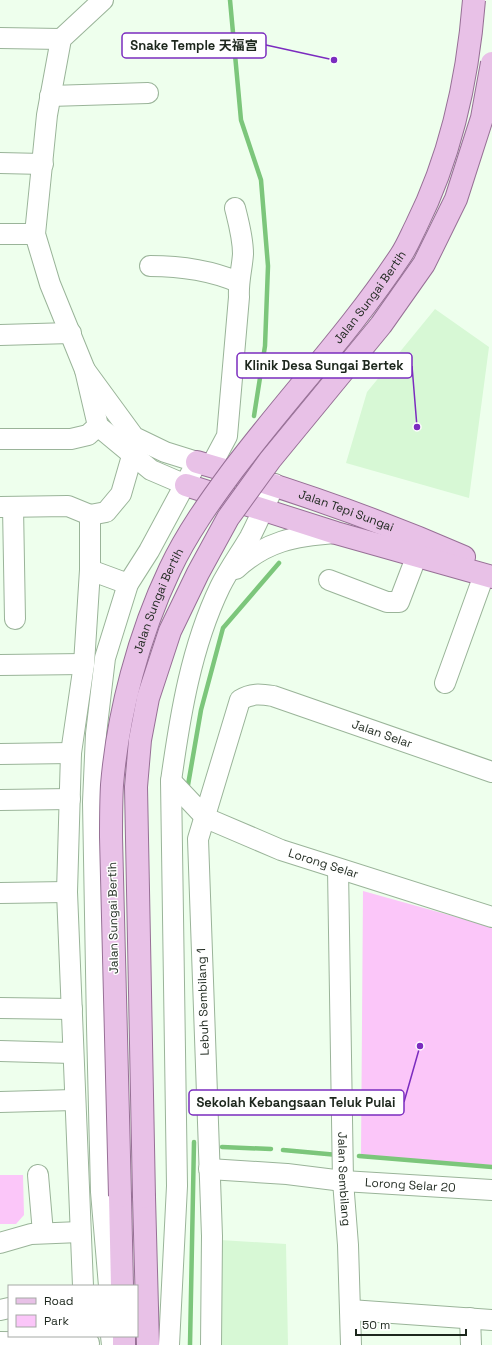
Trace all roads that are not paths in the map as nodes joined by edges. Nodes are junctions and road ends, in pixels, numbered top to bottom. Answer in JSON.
{"nodes":[{"id":1,"x":103,"y":0,"type":"edge"},
{"id":2,"x":474,"y":0,"type":"edge"},
{"id":3,"x":0,"y":38,"type":"edge"},
{"id":4,"x":61,"y":38,"type":"junction"},
{"id":5,"x":492,"y":63,"type":"edge"},
{"id":6,"x":148,"y":93,"type":"dead end"},
{"id":7,"x":50,"y":96,"type":"junction"},
{"id":8,"x":0,"y":163,"type":"edge"},
{"id":9,"x":43,"y":164,"type":"junction"},
{"id":10,"x":235,"y":208,"type":"dead end"},
{"id":11,"x":0,"y":234,"type":"edge"},
{"id":12,"x":35,"y":234,"type":"junction"},
{"id":13,"x":150,"y":266,"type":"dead end"},
{"id":14,"x":238,"y":282,"type":"junction"},
{"id":15,"x":71,"y":333,"type":"junction"},
{"id":16,"x":0,"y":334,"type":"edge"},
{"id":17,"x":85,"y":370,"type":"junction"},
{"id":18,"x":98,"y":426,"type":"junction"},
{"id":19,"x":0,"y":439,"type":"edge"},
{"id":20,"x":132,"y":456,"type":"junction"},
{"id":21,"x":204,"y":464,"type":"junction"},
{"id":22,"x":275,"y":484,"type":"junction"},
{"id":23,"x":186,"y":485,"type":"junction"},
{"id":24,"x":6,"y":507,"type":"edge"},
{"id":25,"x":262,"y":510,"type":"junction"},
{"id":26,"x":90,"y":515,"type":"junction"},
{"id":27,"x":336,"y":533,"type":"junction"},
{"id":28,"x":417,"y":555,"type":"junction"},
{"id":29,"x":90,"y":570,"type":"junction"},
{"id":30,"x":489,"y":574,"type":"edge"},
{"id":31,"x":329,"y":580,"type":"dead end"},
{"id":32,"x":128,"y":584,"type":"junction"},
{"id":33,"x":220,"y":587,"type":"junction"},
{"id":34,"x":15,"y":619,"type":"dead end"},
{"id":35,"x":84,"y":664,"type":"junction"},
{"id":36,"x":0,"y":665,"type":"edge"},
{"id":37,"x":445,"y":683,"type":"dead end"},
{"id":38,"x":273,"y":696,"type":"joint"},
{"id":39,"x":71,"y":753,"type":"junction"},
{"id":40,"x":0,"y":754,"type":"edge"},
{"id":41,"x":492,"y":772,"type":"edge"},
{"id":42,"x":171,"y":782,"type":"junction"},
{"id":43,"x":70,"y":799,"type":"junction"},
{"id":44,"x":0,"y":800,"type":"edge"},
{"id":45,"x":206,"y":818,"type":"junction"},
{"id":46,"x":338,"y":869,"type":"junction"},
{"id":47,"x":0,"y":892,"type":"edge"},
{"id":48,"x":67,"y":892,"type":"junction"},
{"id":49,"x":492,"y":917,"type":"edge"},
{"id":50,"x":0,"y":1008,"type":"edge"},
{"id":51,"x":72,"y":1010,"type":"junction"},
{"id":52,"x":0,"y":1051,"type":"edge"},
{"id":53,"x":72,"y":1053,"type":"junction"},
{"id":54,"x":74,"y":1100,"type":"junction"},
{"id":55,"x":0,"y":1102,"type":"edge"},
{"id":56,"x":209,"y":1169,"type":"junction"},
{"id":57,"x":38,"y":1175,"type":"dead end"},
{"id":58,"x":343,"y":1181,"type":"junction"},
{"id":59,"x":492,"y":1190,"type":"edge"},
{"id":60,"x":80,"y":1232,"type":"junction"},
{"id":61,"x":43,"y":1233,"type":"junction"},
{"id":62,"x":0,"y":1243,"type":"edge"},
{"id":63,"x":83,"y":1285,"type":"edge"},
{"id":64,"x":109,"y":1285,"type":"edge"},
{"id":65,"x":122,"y":1285,"type":"edge"},
{"id":66,"x":350,"y":1310,"type":"junction"},
{"id":67,"x":470,"y":1318,"type":"junction"},
{"id":68,"x":492,"y":1320,"type":"edge"},
{"id":69,"x":88,"y":1341,"type":"edge"},
{"id":70,"x":0,"y":1342,"type":"edge"},
{"id":71,"x":148,"y":1345,"type":"edge"},
{"id":72,"x":169,"y":1345,"type":"edge"},
{"id":73,"x":211,"y":1345,"type":"edge"},
{"id":74,"x":351,"y":1345,"type":"edge"},
{"id":75,"x":471,"y":1345,"type":"edge"}],
"edges":[{"from":1,"to":4,"type":"street"},
{"from":2,"to":65,"type":"main road","name":"Jalan Sungai Bertih","bridge":true},
{"from":3,"to":4,"type":"street"},
{"from":4,"to":7,"type":"street"},
{"from":5,"to":71,"type":"main road","name":"Jalan Sungai Bertih","bridge":true},
{"from":6,"to":7,"type":"street"},
{"from":7,"to":9,"type":"street"},
{"from":8,"to":9,"type":"street"},
{"from":9,"to":12,"type":"street"},
{"from":10,"to":14,"type":"street"},
{"from":11,"to":12,"type":"street"},
{"from":12,"to":15,"type":"street"},
{"from":13,"to":14,"type":"street"},
{"from":14,"to":21,"type":"street"},
{"from":15,"to":16,"type":"street"},
{"from":15,"to":17,"type":"street"},
{"from":17,"to":18,"type":"street"},
{"from":17,"to":21,"type":"street"},
{"from":18,"to":19,"type":"street"},
{"from":18,"to":20,"type":"street"},
{"from":20,"to":23,"type":"street"},
{"from":20,"to":26,"type":"street"},
{"from":21,"to":22,"type":"main road","name":"Jalan Tepi Sungai"},
{"from":21,"to":23,"type":"street"},
{"from":22,"to":25,"type":"street"},
{"from":22,"to":30,"type":"main road","name":"Jalan Tepi Sungai"},
{"from":23,"to":25,"type":"main road","name":"Jalan Tepi Sungai"},
{"from":23,"to":32,"type":"street"},
{"from":24,"to":26,"type":"street"},
{"from":24,"to":34,"type":"street"},
{"from":25,"to":27,"type":"main road","name":"Jalan Tepi Sungai"},
{"from":25,"to":33,"type":"street"},
{"from":26,"to":29,"type":"street"},
{"from":27,"to":28,"type":"main road","name":"Jalan Tepi Sungai"},
{"from":27,"to":33,"type":"street"},
{"from":28,"to":30,"type":"main road","name":"Jalan Tepi Sungai"},
{"from":28,"to":31,"type":"street"},
{"from":29,"to":32,"type":"street"},
{"from":29,"to":35,"type":"street"},
{"from":30,"to":37,"type":"street"},
{"from":32,"to":64,"type":"street"},
{"from":33,"to":42,"type":"street"},
{"from":35,"to":36,"type":"street"},
{"from":35,"to":39,"type":"street"},
{"from":38,"to":41,"type":"street","name":"Jalan Selar"},
{"from":38,"to":45,"type":"street","name":"Lebuh Sembilang 1"},
{"from":39,"to":40,"type":"street"},
{"from":39,"to":43,"type":"street"},
{"from":42,"to":45,"type":"street","name":"Lorong Selar"},
{"from":42,"to":72,"type":"street"},
{"from":43,"to":44,"type":"street"},
{"from":43,"to":48,"type":"street"},
{"from":45,"to":46,"type":"street","name":"Lorong Selar"},
{"from":45,"to":56,"type":"street","name":"Lebuh Sembilang 1"},
{"from":46,"to":49,"type":"street","name":"Lorong Selar"},
{"from":46,"to":58,"type":"street","name":"Jalan Sembilang"},
{"from":47,"to":48,"type":"street"},
{"from":48,"to":51,"type":"street"},
{"from":50,"to":51,"type":"street"},
{"from":51,"to":53,"type":"street"},
{"from":52,"to":53,"type":"street"},
{"from":53,"to":54,"type":"street"},
{"from":54,"to":55,"type":"street"},
{"from":54,"to":60,"type":"street"},
{"from":56,"to":58,"type":"street","name":"Lorong Selar 20"},
{"from":56,"to":73,"type":"street","name":"Lebuh Sembilang 1"},
{"from":57,"to":61,"type":"street"},
{"from":58,"to":59,"type":"street","name":"Lorong Selar 20"},
{"from":58,"to":66,"type":"street","name":"Jalan Sembilang"},
{"from":60,"to":61,"type":"street"},
{"from":60,"to":63,"type":"street"},
{"from":61,"to":62,"type":"street"},
{"from":66,"to":67,"type":"street"},
{"from":66,"to":74,"type":"street","name":"Jalan Sembilang"},
{"from":67,"to":68,"type":"street"},
{"from":67,"to":75,"type":"street"},
{"from":69,"to":70,"type":"street"}]}
